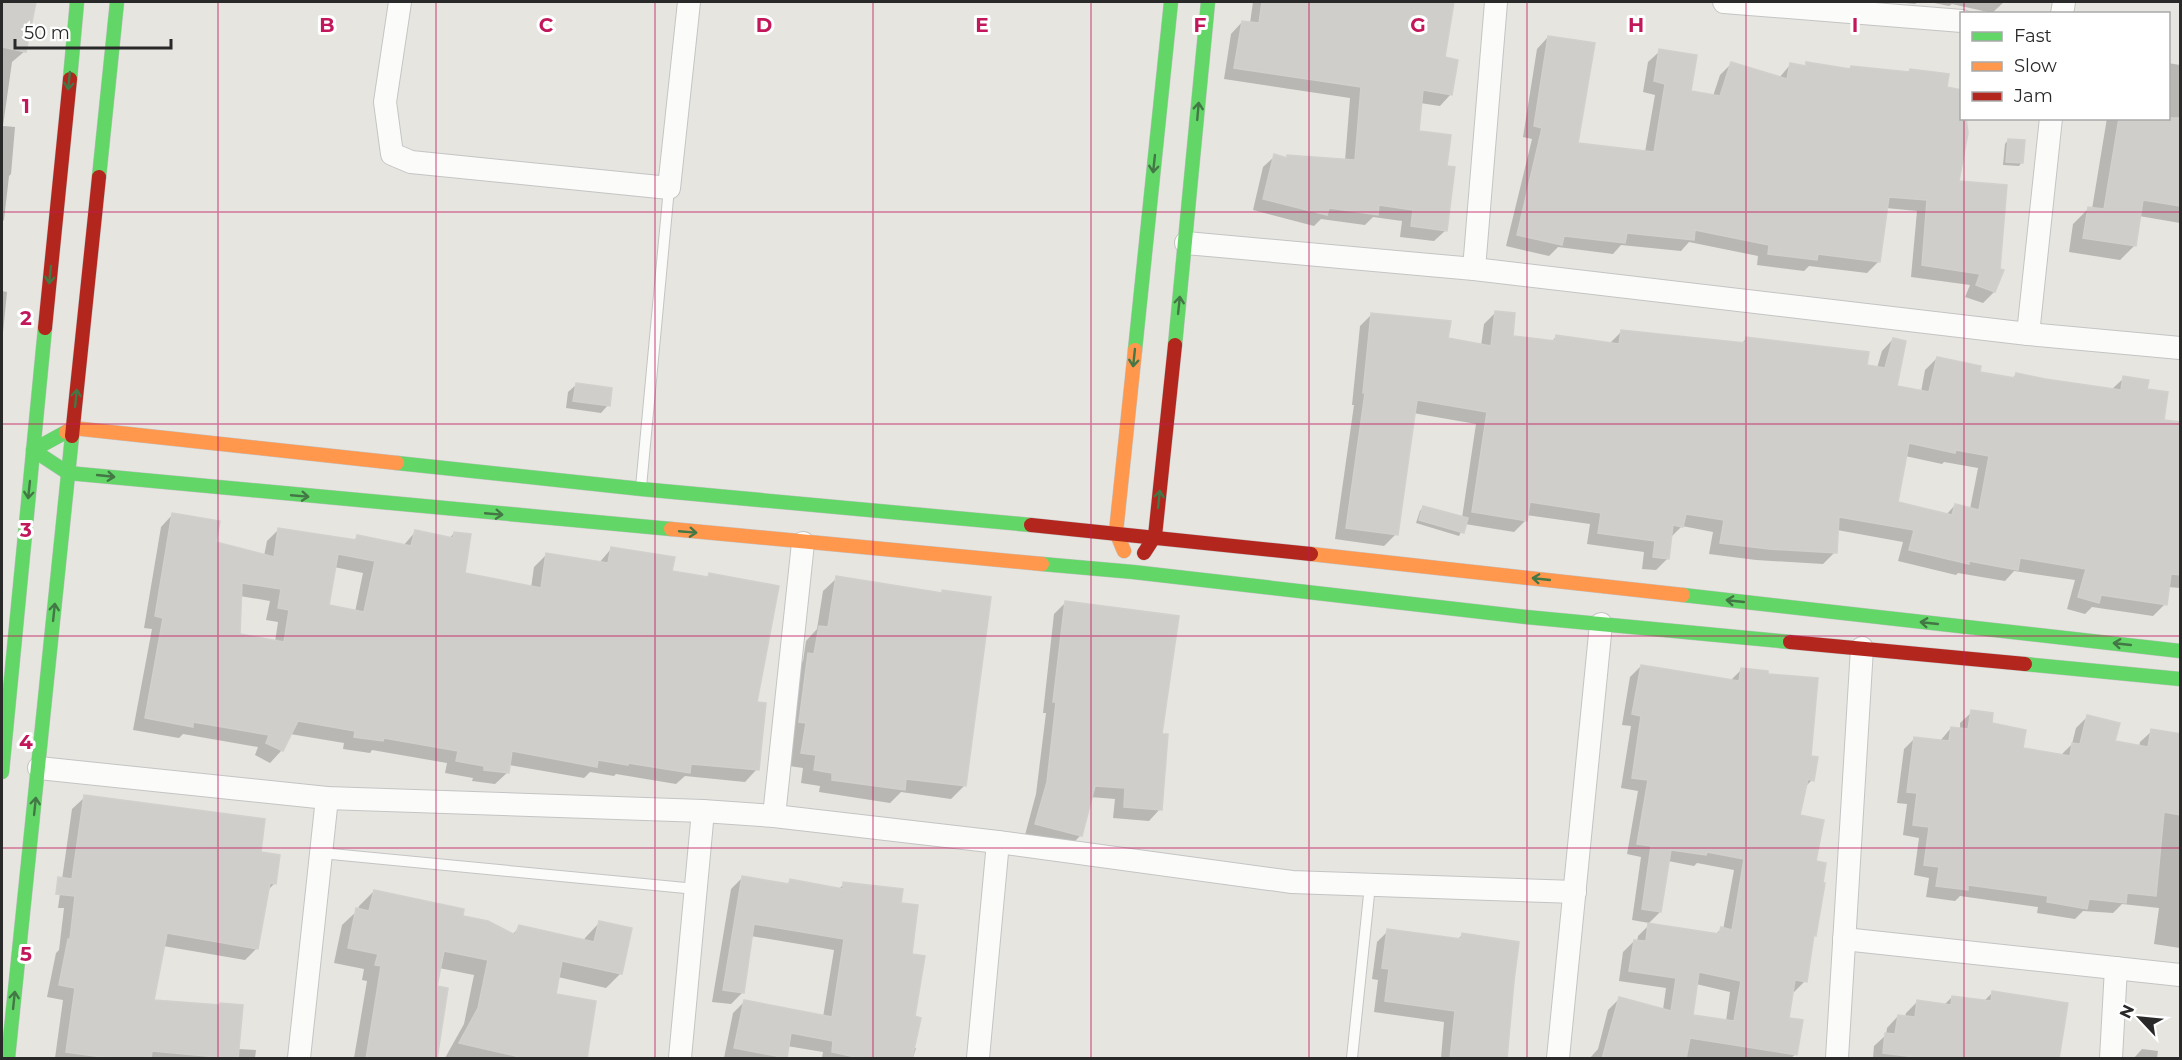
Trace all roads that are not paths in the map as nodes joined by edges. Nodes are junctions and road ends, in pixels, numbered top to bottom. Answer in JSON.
{"nodes":[{"id":1,"x":77,"y":2,"type":"edge"},
{"id":2,"x":117,"y":2,"type":"edge"},
{"id":3,"x":400,"y":2,"type":"edge"},
{"id":4,"x":688,"y":2,"type":"edge"},
{"id":5,"x":1171,"y":2,"type":"edge"},
{"id":6,"x":1208,"y":2,"type":"edge"},
{"id":7,"x":1496,"y":2,"type":"edge"},
{"id":8,"x":1724,"y":2,"type":"edge"},
{"id":9,"x":1794,"y":4,"type":"edge"},
{"id":10,"x":1960,"y":21,"type":"edge"},
{"id":11,"x":2051,"y":120,"type":"edge"},
{"id":12,"x":669,"y":188,"type":"junction"},
{"id":13,"x":1186,"y":243,"type":"junction"},
{"id":14,"x":1474,"y":269,"type":"junction"},
{"id":15,"x":2028,"y":334,"type":"junction"},
{"id":16,"x":2181,"y":348,"type":"edge"},
{"id":17,"x":73,"y":428,"type":"junction"},
{"id":18,"x":33,"y":450,"type":"junction"},
{"id":19,"x":68,"y":473,"type":"junction"},
{"id":20,"x":641,"y":489,"type":"junction"},
{"id":21,"x":1116,"y":532,"type":"junction"},
{"id":22,"x":1155,"y":536,"type":"junction"},
{"id":23,"x":803,"y":543,"type":"junction"},
{"id":24,"x":1133,"y":572,"type":"junction"},
{"id":25,"x":1601,"y":624,"type":"junction"},
{"id":26,"x":1862,"y":648,"type":"junction"},
{"id":27,"x":2181,"y":651,"type":"edge"},
{"id":28,"x":2181,"y":679,"type":"edge"},
{"id":29,"x":39,"y":768,"type":"junction"},
{"id":30,"x":2,"y":771,"type":"edge"},
{"id":31,"x":327,"y":798,"type":"junction"},
{"id":32,"x":703,"y":811,"type":"junction"},
{"id":33,"x":774,"y":816,"type":"junction"},
{"id":34,"x":998,"y":842,"type":"junction"},
{"id":35,"x":321,"y":853,"type":"junction"},
{"id":36,"x":1370,"y":885,"type":"junction"},
{"id":37,"x":696,"y":889,"type":"junction"},
{"id":38,"x":1575,"y":892,"type":"junction"},
{"id":39,"x":1844,"y":939,"type":"junction"},
{"id":40,"x":2116,"y":968,"type":"junction"},
{"id":41,"x":2181,"y":975,"type":"edge"},
{"id":42,"x":8,"y":1059,"type":"edge"},
{"id":43,"x":299,"y":1059,"type":"edge"},
{"id":44,"x":680,"y":1059,"type":"edge"},
{"id":45,"x":978,"y":1059,"type":"edge"},
{"id":46,"x":1352,"y":1059,"type":"edge"},
{"id":47,"x":1558,"y":1059,"type":"edge"},
{"id":48,"x":1837,"y":1059,"type":"edge"},
{"id":49,"x":2110,"y":1059,"type":"edge"}],
"edges":[{"from":1,"to":18,"type":"street","one_way":true},
{"from":17,"to":2,"type":"street","one_way":true},
{"from":3,"to":12,"type":"street"},
{"from":4,"to":12,"type":"street"},
{"from":5,"to":21,"type":"street","one_way":true},
{"from":13,"to":6,"type":"street","one_way":true},
{"from":7,"to":14,"type":"street"},
{"from":8,"to":9,"type":"street"},
{"from":9,"to":10,"type":"street"},
{"from":11,"to":15,"type":"street"},
{"from":12,"to":20,"type":"lane"},
{"from":13,"to":14,"type":"street"},
{"from":22,"to":13,"type":"street","one_way":true},
{"from":14,"to":15,"type":"street"},
{"from":15,"to":16,"type":"street"},
{"from":17,"to":18,"type":"street"},
{"from":17,"to":19,"type":"street"},
{"from":17,"to":20,"type":"street"},
{"from":18,"to":19,"type":"street"},
{"from":18,"to":30,"type":"street","one_way":true},
{"from":19,"to":23,"type":"street","one_way":true},
{"from":29,"to":19,"type":"street","one_way":true},
{"from":20,"to":21,"type":"street"},
{"from":21,"to":22,"type":"street"},
{"from":21,"to":24,"type":"street"},
{"from":22,"to":24,"type":"street"},
{"from":27,"to":22,"type":"street","one_way":true},
{"from":23,"to":24,"type":"street"},
{"from":23,"to":33,"type":"street"},
{"from":24,"to":25,"type":"street"},
{"from":25,"to":26,"type":"street"},
{"from":25,"to":38,"type":"street"},
{"from":26,"to":28,"type":"street"},
{"from":26,"to":39,"type":"street"},
{"from":29,"to":31,"type":"street"},
{"from":42,"to":29,"type":"street","one_way":true},
{"from":31,"to":32,"type":"street"},
{"from":31,"to":35,"type":"street"},
{"from":32,"to":33,"type":"street"},
{"from":32,"to":37,"type":"street"},
{"from":33,"to":34,"type":"street"},
{"from":34,"to":36,"type":"street"},
{"from":34,"to":45,"type":"street"},
{"from":35,"to":37,"type":"lane"},
{"from":35,"to":43,"type":"street"},
{"from":36,"to":38,"type":"street"},
{"from":36,"to":46,"type":"lane"},
{"from":37,"to":44,"type":"street"},
{"from":38,"to":47,"type":"street"},
{"from":39,"to":40,"type":"street"},
{"from":39,"to":48,"type":"street"},
{"from":40,"to":41,"type":"street"},
{"from":40,"to":49,"type":"street"}]}
